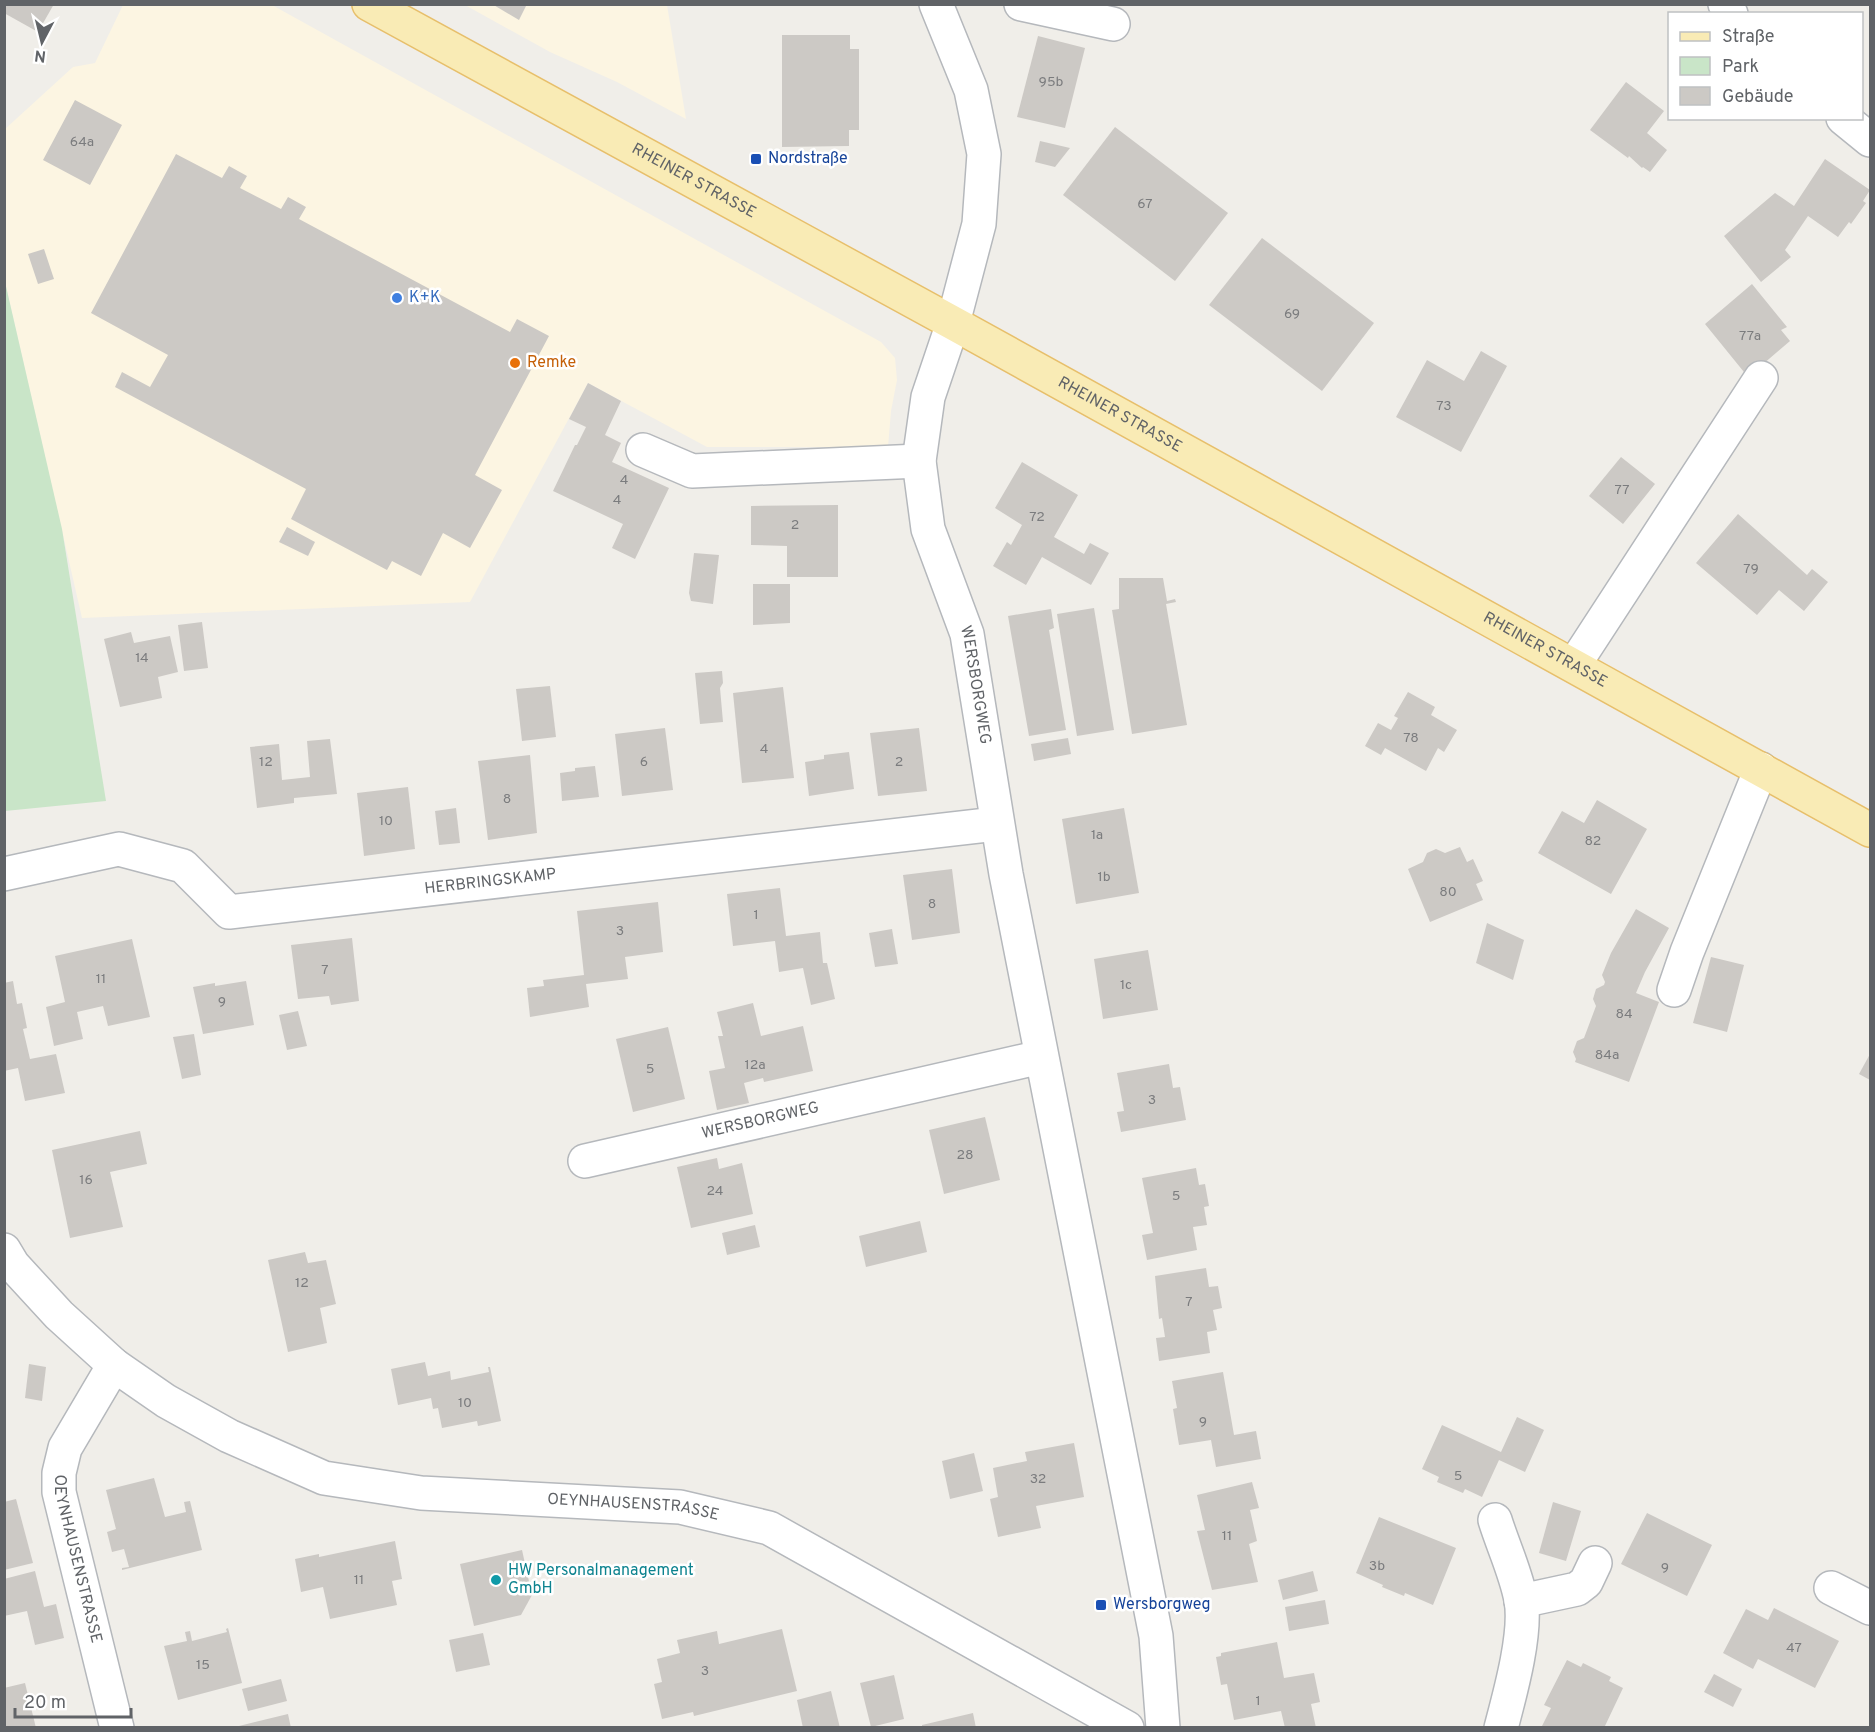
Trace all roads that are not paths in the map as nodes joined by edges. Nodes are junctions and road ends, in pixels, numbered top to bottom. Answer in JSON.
{"nodes":[{"id":1,"x":369,"y":4,"type":"edge"},
{"id":2,"x":936,"y":4,"type":"edge"},
{"id":3,"x":1021,"y":4,"type":"edge"},
{"id":4,"x":1113,"y":24,"type":"dead end"},
{"id":5,"x":1845,"y":120,"type":"edge"},
{"id":6,"x":1870,"y":140,"type":"edge"},
{"id":7,"x":953,"y":323,"type":"junction"},
{"id":8,"x":1761,"y":378,"type":"dead end"},
{"id":9,"x":643,"y":450,"type":"dead end"},
{"id":10,"x":919,"y":461,"type":"junction"},
{"id":11,"x":1574,"y":664,"type":"junction"},
{"id":12,"x":1761,"y":769,"type":"junction"},
{"id":13,"x":996,"y":824,"type":"junction"},
{"id":14,"x":1870,"y":830,"type":"edge"},
{"id":15,"x":4,"y":874,"type":"edge"},
{"id":16,"x":1674,"y":990,"type":"dead end"},
{"id":17,"x":1041,"y":1057,"type":"junction"},
{"id":18,"x":585,"y":1161,"type":"dead end"},
{"id":19,"x":4,"y":1250,"type":"edge"},
{"id":20,"x":114,"y":1365,"type":"junction"},
{"id":21,"x":1495,"y":1520,"type":"dead end"},
{"id":22,"x":1594,"y":1563,"type":"dead end"},
{"id":23,"x":1831,"y":1588,"type":"dead end"},
{"id":24,"x":1521,"y":1601,"type":"junction"},
{"id":25,"x":1870,"y":1608,"type":"edge"},
{"id":26,"x":117,"y":1728,"type":"edge"},
{"id":27,"x":1127,"y":1728,"type":"edge"},
{"id":28,"x":1163,"y":1728,"type":"edge"},
{"id":29,"x":1502,"y":1728,"type":"edge"}],
"edges":[{"from":1,"to":7,"type":"main road","name":"RHEINER STRASSE"},
{"from":2,"to":7,"type":"street"},
{"from":3,"to":4,"type":"street"},
{"from":5,"to":6,"type":"street"},
{"from":7,"to":10,"type":"street","name":"WERSBORGWEG"},
{"from":7,"to":11,"type":"main road","name":"RHEINER STRASSE"},
{"from":8,"to":11,"type":"street"},
{"from":9,"to":10,"type":"street"},
{"from":10,"to":13,"type":"street","name":"WERSBORGWEG"},
{"from":11,"to":12,"type":"main road","name":"RHEINER STRASSE"},
{"from":12,"to":14,"type":"main road","name":"RHEINER STRASSE"},
{"from":12,"to":16,"type":"street"},
{"from":13,"to":15,"type":"street","name":"HERBRINGSKAMP"},
{"from":13,"to":17,"type":"street","name":"WERSBORGWEG"},
{"from":17,"to":18,"type":"street","name":"WERSBORGWEG"},
{"from":17,"to":28,"type":"street","name":"WERSBORGWEG"},
{"from":19,"to":20,"type":"street","name":"OEYNHAUSENSTRASSE"},
{"from":20,"to":26,"type":"street","name":"OEYNHAUSENSTRASSE"},
{"from":20,"to":27,"type":"street","name":"OEYNHAUSENSTRASSE"},
{"from":21,"to":24,"type":"street"},
{"from":22,"to":24,"type":"street"},
{"from":23,"to":25,"type":"street"},
{"from":24,"to":29,"type":"street"}]}
